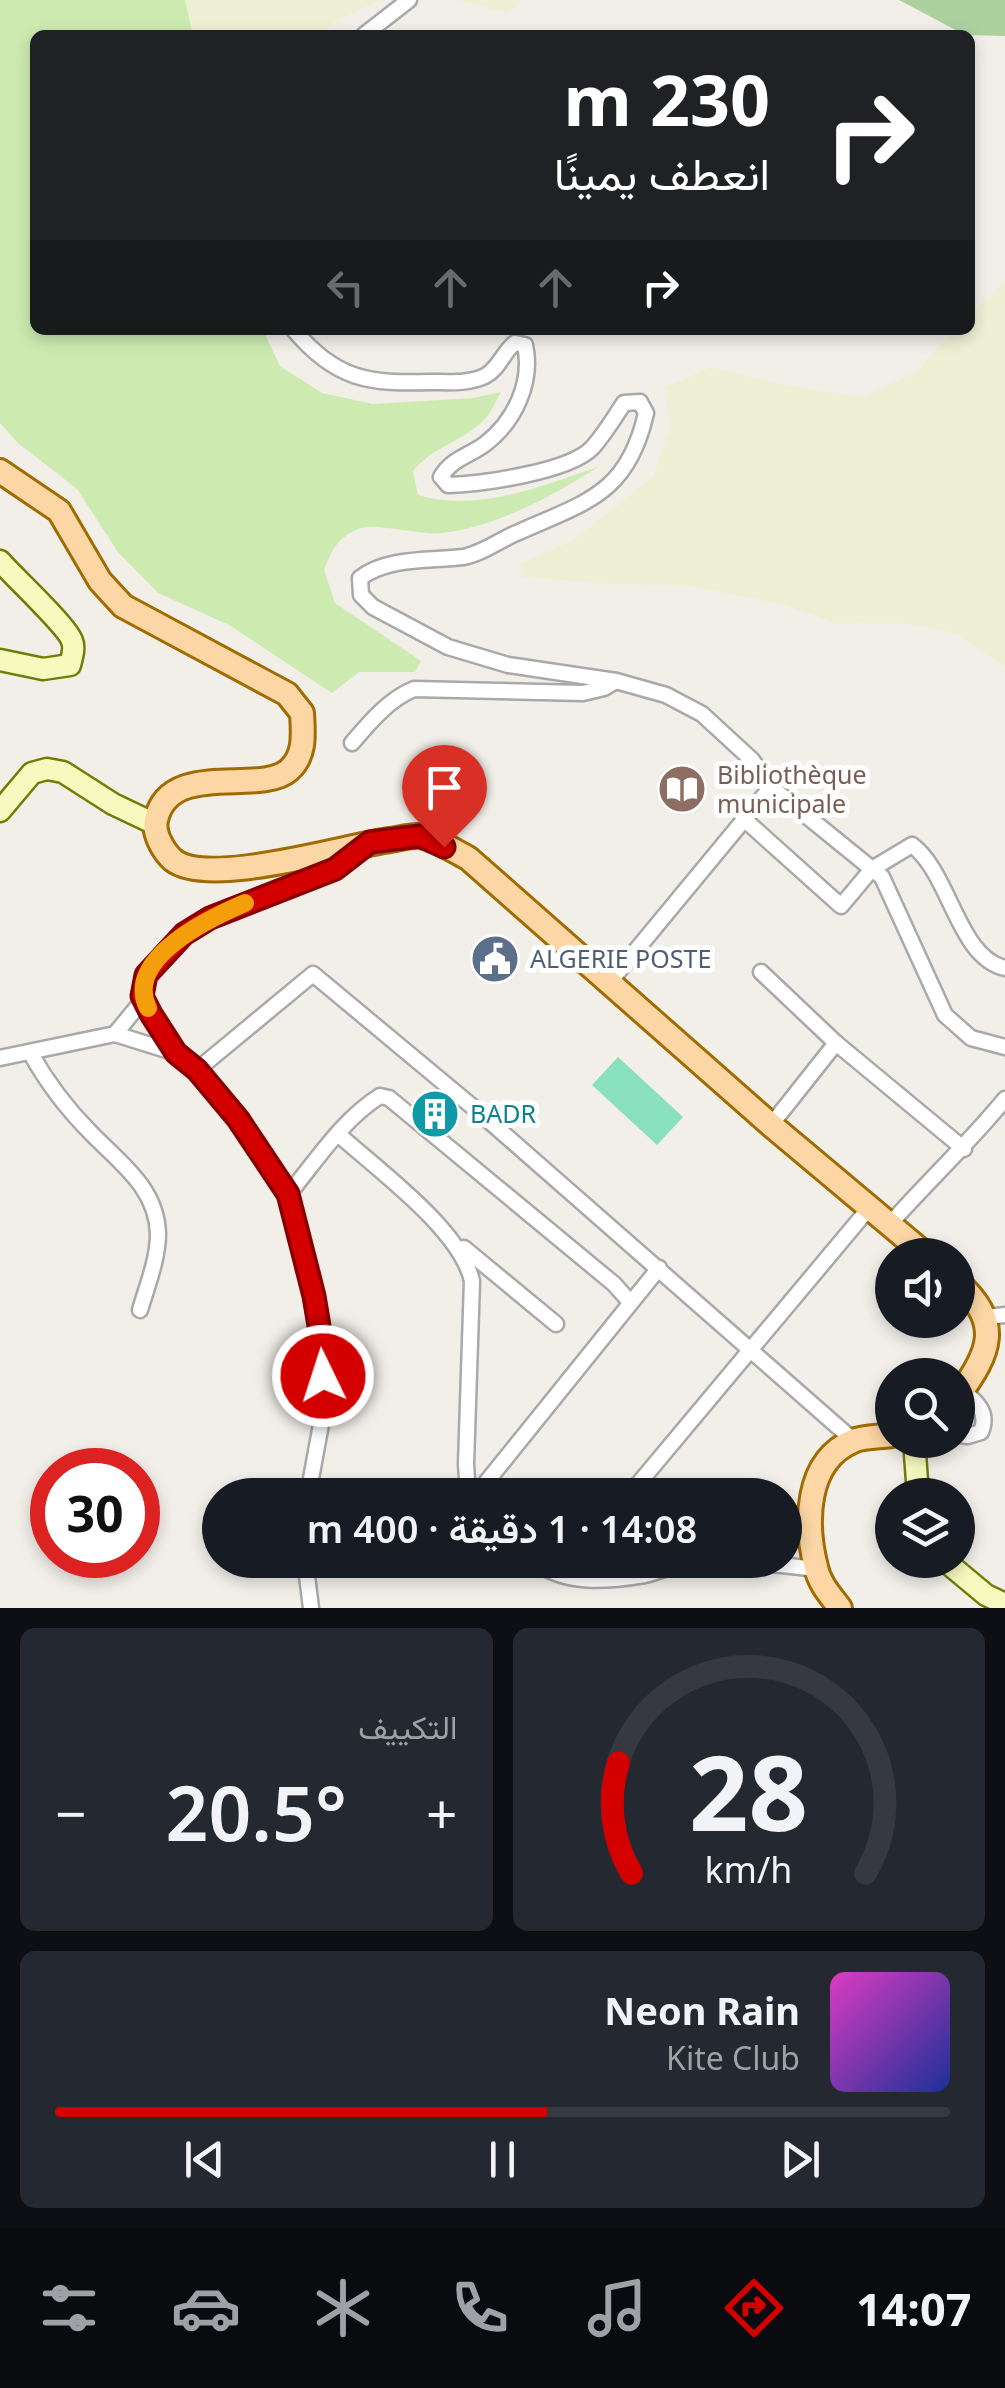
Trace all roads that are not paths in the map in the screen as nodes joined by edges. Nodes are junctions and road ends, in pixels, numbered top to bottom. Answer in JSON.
{"nodes":[{"id":1,"x":409,"y":0,"type":"edge"},
{"id":2,"x":370,"y":30,"type":"edge"},
{"id":3,"x":300,"y":335,"type":"edge"},
{"id":4,"x":520,"y":336,"type":"edge"},
{"id":5,"x":0,"y":471,"type":"edge"},
{"id":6,"x":0,"y":562,"type":"edge"},
{"id":7,"x":0,"y":660,"type":"edge"},
{"id":8,"x":616,"y":680,"type":"junction"},
{"id":9,"x":352,"y":743,"type":"dead end"},
{"id":10,"x":771,"y":787,"type":"junction"},
{"id":11,"x":0,"y":811,"type":"edge"},
{"id":12,"x":745,"y":820,"type":"junction"},
{"id":13,"x":155,"y":824,"type":"junction"},
{"id":14,"x":370,"y":842,"type":"junction"},
{"id":15,"x":872,"y":869,"type":"junction"},
{"id":16,"x":1005,"y":968,"type":"edge"},
{"id":17,"x":760,"y":972,"type":"dead end"},
{"id":18,"x":609,"y":983,"type":"junction"},
{"id":19,"x":144,"y":1000,"type":"junction"},
{"id":20,"x":115,"y":1034,"type":"junction"},
{"id":21,"x":836,"y":1042,"type":"junction"},
{"id":22,"x":1005,"y":1046,"type":"edge"},
{"id":23,"x":30,"y":1052,"type":"junction"},
{"id":24,"x":176,"y":1053,"type":"junction"},
{"id":25,"x":0,"y":1058,"type":"edge"},
{"id":26,"x":197,"y":1070,"type":"junction"},
{"id":27,"x":1005,"y":1099,"type":"edge"},
{"id":28,"x":771,"y":1126,"type":"junction"},
{"id":29,"x":338,"y":1134,"type":"junction"},
{"id":30,"x":964,"y":1149,"type":"junction"},
{"id":31,"x":288,"y":1194,"type":"junction"},
{"id":32,"x":870,"y":1207,"type":"junction"},
{"id":33,"x":890,"y":1224,"type":"junction"},
{"id":34,"x":450,"y":1236,"type":"junction"},
{"id":35,"x":906,"y":1238,"type":"edge"},
{"id":36,"x":658,"y":1268,"type":"junction"},
{"id":37,"x":975,"y":1297,"type":"edge"},
{"id":38,"x":630,"y":1302,"type":"junction"},
{"id":39,"x":140,"y":1310,"type":"dead end"},
{"id":40,"x":996,"y":1316,"type":"edge"},
{"id":41,"x":556,"y":1324,"type":"dead end"},
{"id":42,"x":752,"y":1348,"type":"junction"},
{"id":43,"x":975,"y":1370,"type":"edge"},
{"id":44,"x":975,"y":1405,"type":"edge"},
{"id":45,"x":975,"y":1434,"type":"edge"},
{"id":46,"x":875,"y":1438,"type":"edge"},
{"id":47,"x":853,"y":1440,"type":"junction"},
{"id":48,"x":311,"y":1478,"type":"edge"},
{"id":49,"x":469,"y":1478,"type":"edge"},
{"id":50,"x":486,"y":1478,"type":"edge"},
{"id":51,"x":643,"y":1478,"type":"edge"},
{"id":52,"x":802,"y":1568,"type":"edge"},
{"id":53,"x":816,"y":1569,"type":"junction"},
{"id":54,"x":307,"y":1578,"type":"edge"},
{"id":55,"x":576,"y":1578,"type":"edge"},
{"id":56,"x":619,"y":1578,"type":"edge"},
{"id":57,"x":963,"y":1578,"type":"edge"},
{"id":58,"x":989,"y":1602,"type":"edge"},
{"id":59,"x":311,"y":1608,"type":"edge"},
{"id":60,"x":840,"y":1608,"type":"edge"}],
"edges":[{"from":1,"to":2,"type":"street"},
{"from":3,"to":4,"type":"street"},
{"from":4,"to":8,"type":"street"},
{"from":5,"to":13,"type":"main road"},
{"from":6,"to":7,"type":"street"},
{"from":8,"to":9,"type":"street"},
{"from":8,"to":10,"type":"street"},
{"from":10,"to":12,"type":"street"},
{"from":10,"to":15,"type":"street"},
{"from":11,"to":13,"type":"street"},
{"from":12,"to":15,"type":"street"},
{"from":12,"to":18,"type":"street"},
{"from":13,"to":14,"type":"main road"},
{"from":14,"to":18,"type":"main road"},
{"from":14,"to":19,"type":"street"},
{"from":15,"to":16,"type":"street"},
{"from":15,"to":22,"type":"street"},
{"from":17,"to":21,"type":"street"},
{"from":18,"to":28,"type":"main road"},
{"from":19,"to":20,"type":"street"},
{"from":19,"to":24,"type":"street"},
{"from":20,"to":23,"type":"street"},
{"from":20,"to":24,"type":"street"},
{"from":21,"to":28,"type":"street"},
{"from":21,"to":30,"type":"street"},
{"from":23,"to":25,"type":"street"},
{"from":23,"to":39,"type":"street"},
{"from":24,"to":26,"type":"street"},
{"from":26,"to":31,"type":"street"},
{"from":26,"to":36,"type":"street"},
{"from":27,"to":30,"type":"street"},
{"from":28,"to":32,"type":"main road"},
{"from":29,"to":31,"type":"street"},
{"from":29,"to":34,"type":"street"},
{"from":29,"to":38,"type":"street"},
{"from":30,"to":33,"type":"street"},
{"from":31,"to":48,"type":"street"},
{"from":32,"to":33,"type":"main road"},
{"from":32,"to":42,"type":"street"},
{"from":33,"to":35,"type":"main road"},
{"from":34,"to":41,"type":"street"},
{"from":34,"to":49,"type":"street"},
{"from":36,"to":38,"type":"street"},
{"from":36,"to":42,"type":"street"},
{"from":37,"to":40,"type":"main road"},
{"from":38,"to":50,"type":"street"},
{"from":40,"to":43,"type":"main road"},
{"from":42,"to":47,"type":"street"},
{"from":42,"to":51,"type":"street"},
{"from":44,"to":45,"type":"street"},
{"from":46,"to":47,"type":"main road"},
{"from":47,"to":53,"type":"main road"},
{"from":52,"to":53,"type":"street"},
{"from":53,"to":60,"type":"main road"},
{"from":54,"to":59,"type":"street"},
{"from":55,"to":56,"type":"street"},
{"from":57,"to":58,"type":"street"}]}
